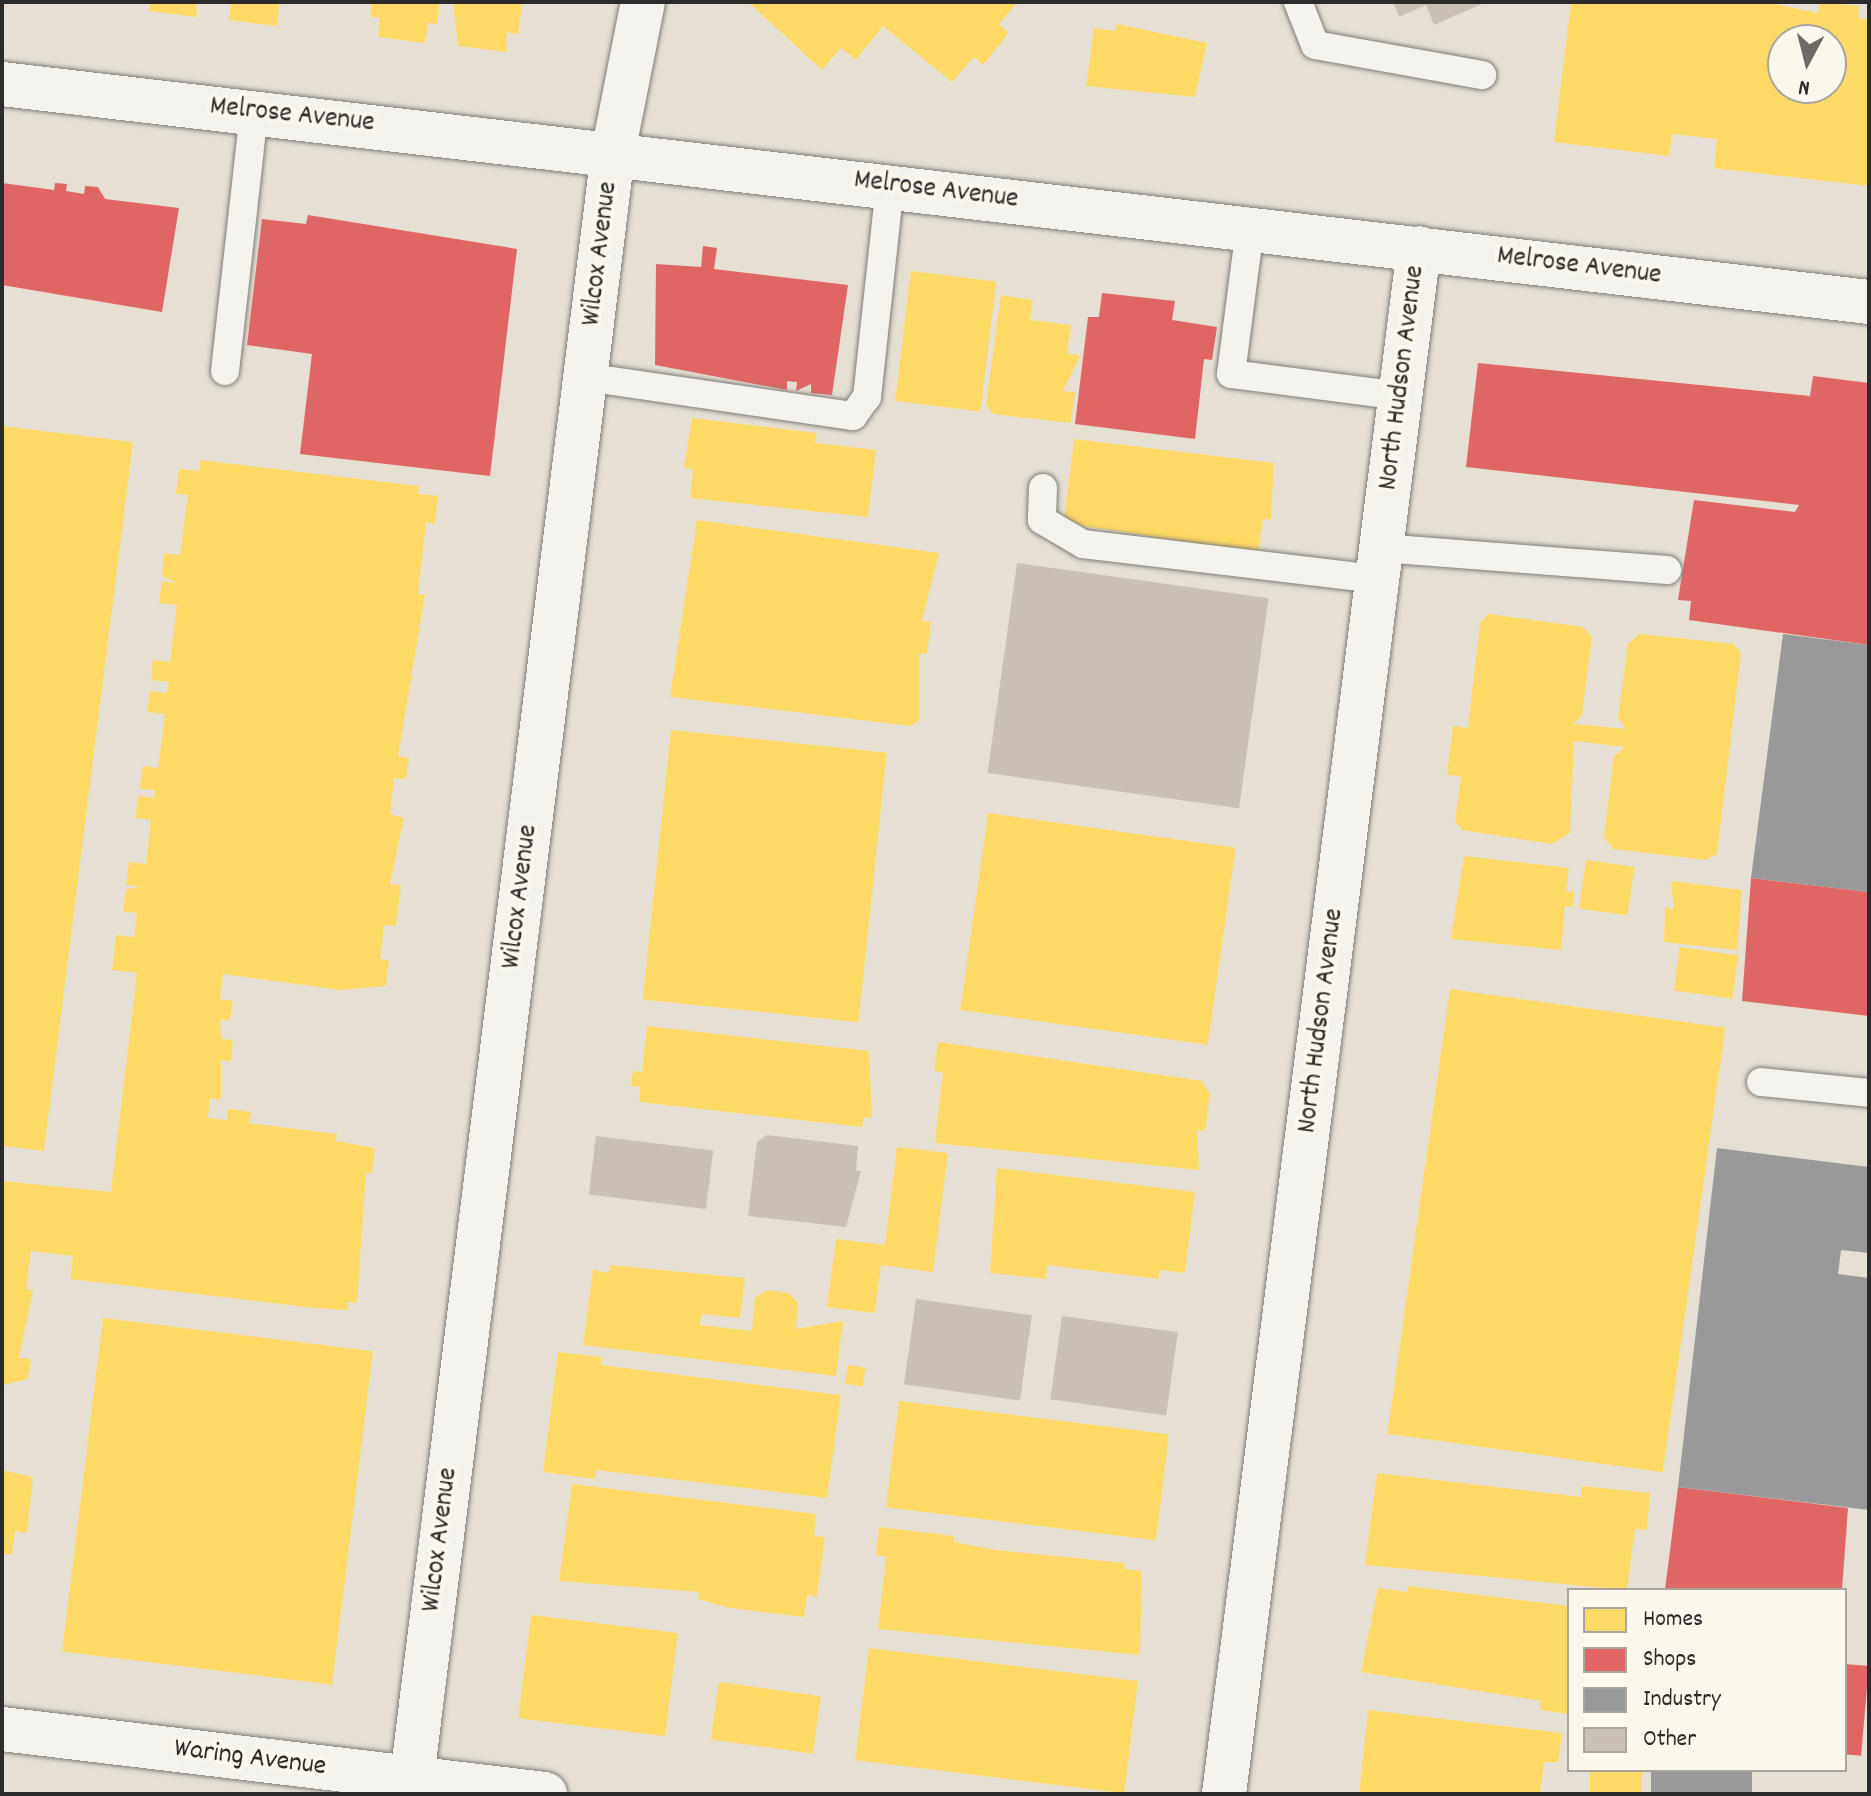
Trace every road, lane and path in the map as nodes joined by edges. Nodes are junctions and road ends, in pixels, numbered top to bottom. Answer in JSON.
{"nodes":[{"id":1,"x":643,"y":2,"type":"edge"},
{"id":2,"x":1298,"y":2,"type":"edge"},
{"id":3,"x":1482,"y":75,"type":"dead end"},
{"id":4,"x":2,"y":84,"type":"edge"},
{"id":5,"x":254,"y":112,"type":"junction"},
{"id":6,"x":613,"y":153,"type":"junction"},
{"id":7,"x":890,"y":185,"type":"junction"},
{"id":8,"x":1250,"y":228,"type":"junction"},
{"id":9,"x":1419,"y":248,"type":"junction"},
{"id":10,"x":1869,"y":302,"type":"edge"},
{"id":11,"x":225,"y":371,"type":"dead end"},
{"id":12,"x":585,"y":377,"type":"junction"},
{"id":13,"x":1400,"y":396,"type":"junction"},
{"id":14,"x":1043,"y":488,"type":"dead end"},
{"id":15,"x":1379,"y":564,"type":"junction"},
{"id":16,"x":1667,"y":570,"type":"dead end"},
{"id":17,"x":1761,"y":1082,"type":"dead end"},
{"id":18,"x":1869,"y":1093,"type":"edge"},
{"id":19,"x":2,"y":1729,"type":"edge"},
{"id":20,"x":411,"y":1786,"type":"edge"},
{"id":21,"x":545,"y":1794,"type":"edge"},
{"id":22,"x":1224,"y":1794,"type":"edge"}],
"edges":[{"from":1,"to":6,"type":"street","name":"Wilcox Avenue"},
{"from":2,"to":3,"type":"lane"},
{"from":4,"to":5,"type":"street","name":"Melrose Avenue"},
{"from":5,"to":6,"type":"street","name":"Melrose Avenue"},
{"from":5,"to":11,"type":"lane"},
{"from":6,"to":7,"type":"street","name":"Melrose Avenue"},
{"from":6,"to":12,"type":"street","name":"Wilcox Avenue"},
{"from":7,"to":8,"type":"street","name":"Melrose Avenue"},
{"from":7,"to":12,"type":"lane"},
{"from":8,"to":9,"type":"street","name":"Melrose Avenue"},
{"from":8,"to":13,"type":"lane"},
{"from":9,"to":10,"type":"street","name":"Melrose Avenue"},
{"from":9,"to":13,"type":"street","name":"North Hudson Avenue"},
{"from":12,"to":20,"type":"street","name":"Wilcox Avenue"},
{"from":13,"to":15,"type":"street","name":"North Hudson Avenue"},
{"from":14,"to":15,"type":"lane"},
{"from":15,"to":16,"type":"lane"},
{"from":15,"to":22,"type":"street","name":"North Hudson Avenue"},
{"from":17,"to":18,"type":"lane"},
{"from":19,"to":20,"type":"street","name":"Waring Avenue"},
{"from":20,"to":21,"type":"street","name":"Waring Avenue"}]}
